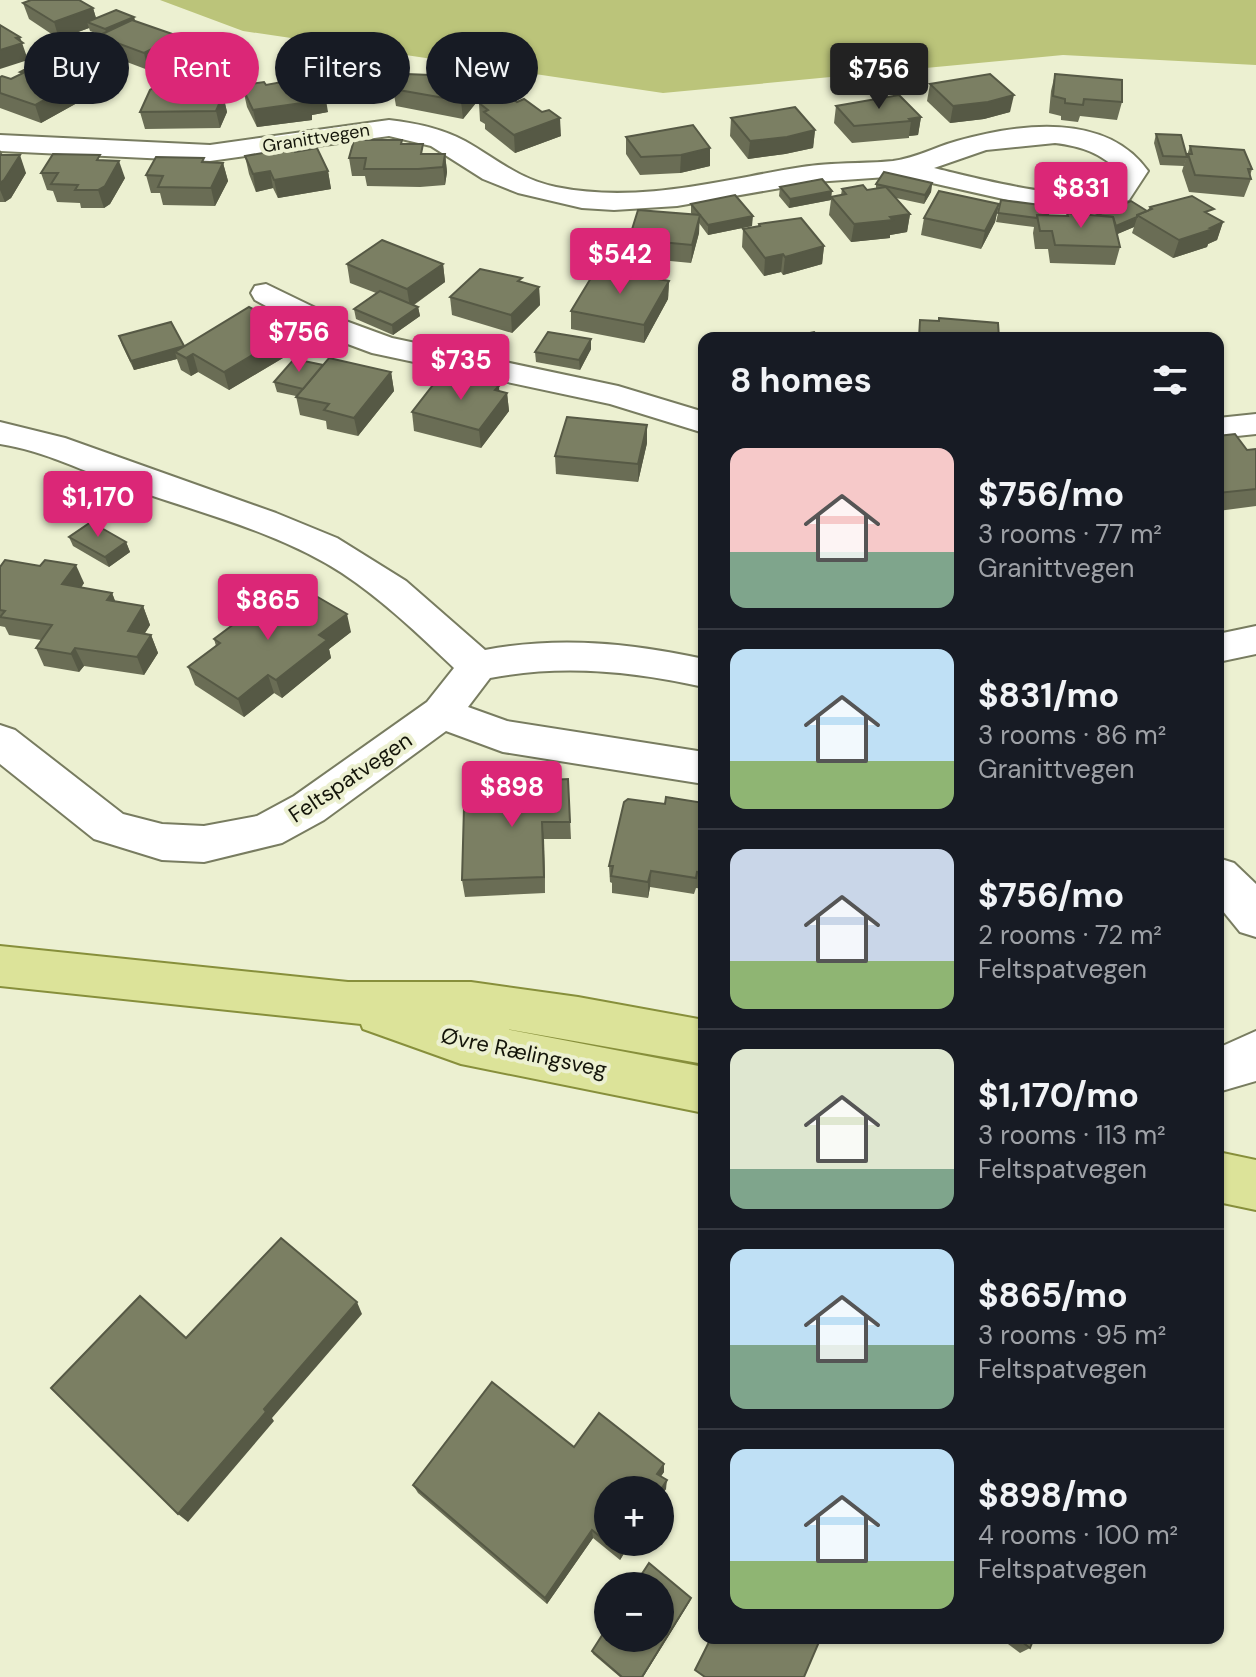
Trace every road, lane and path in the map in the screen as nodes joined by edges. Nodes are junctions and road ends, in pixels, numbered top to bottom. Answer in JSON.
{"nodes":[{"id":1,"x":0,"y":143,"type":"edge"},
{"id":2,"x":903,"y":168,"type":"junction"},
{"id":3,"x":266,"y":293,"type":"dead end"},
{"id":4,"x":698,"y":421,"type":"edge"},
{"id":5,"x":1256,"y":424,"type":"edge"},
{"id":6,"x":1224,"y":427,"type":"edge"},
{"id":7,"x":0,"y":433,"type":"edge"},
{"id":8,"x":1256,"y":640,"type":"edge"},
{"id":9,"x":1224,"y":647,"type":"edge"},
{"id":10,"x":477,"y":666,"type":"junction"},
{"id":11,"x":698,"y":672,"type":"edge"},
{"id":12,"x":441,"y":713,"type":"junction"},
{"id":13,"x":0,"y":741,"type":"edge"},
{"id":14,"x":698,"y":767,"type":"edge"},
{"id":15,"x":1224,"y":882,"type":"edge"},
{"id":16,"x":1256,"y":918,"type":"edge"},
{"id":17,"x":0,"y":966,"type":"edge"},
{"id":18,"x":348,"y":1003,"type":"junction"},
{"id":19,"x":698,"y":1041,"type":"edge"},
{"id":20,"x":1256,"y":1053,"type":"edge"},
{"id":21,"x":1224,"y":1069,"type":"edge"},
{"id":22,"x":698,"y":1089,"type":"edge"},
{"id":23,"x":1224,"y":1178,"type":"edge"},
{"id":24,"x":1256,"y":1185,"type":"edge"}],
"edges":[{"from":1,"to":2,"type":"street","name":"Granittvegen"},
{"from":2,"to":2,"type":"street","name":"Granittvegen"},
{"from":3,"to":4,"type":"street"},
{"from":5,"to":6,"type":"street"},
{"from":7,"to":10,"type":"street"},
{"from":8,"to":9,"type":"street"},
{"from":10,"to":11,"type":"street"},
{"from":10,"to":12,"type":"street","name":"Feltspatvegen"},
{"from":12,"to":13,"type":"street","name":"Feltspatvegen"},
{"from":12,"to":14,"type":"street"},
{"from":15,"to":16,"type":"street"},
{"from":17,"to":18,"type":"main road","name":"Øvre Rælingsveg"},
{"from":18,"to":19,"type":"main road","name":"Øvre Rælingsveg"},
{"from":18,"to":22,"type":"main road","name":"Øvre Rælingsveg"},
{"from":20,"to":21,"type":"street"},
{"from":23,"to":24,"type":"main road"}]}
